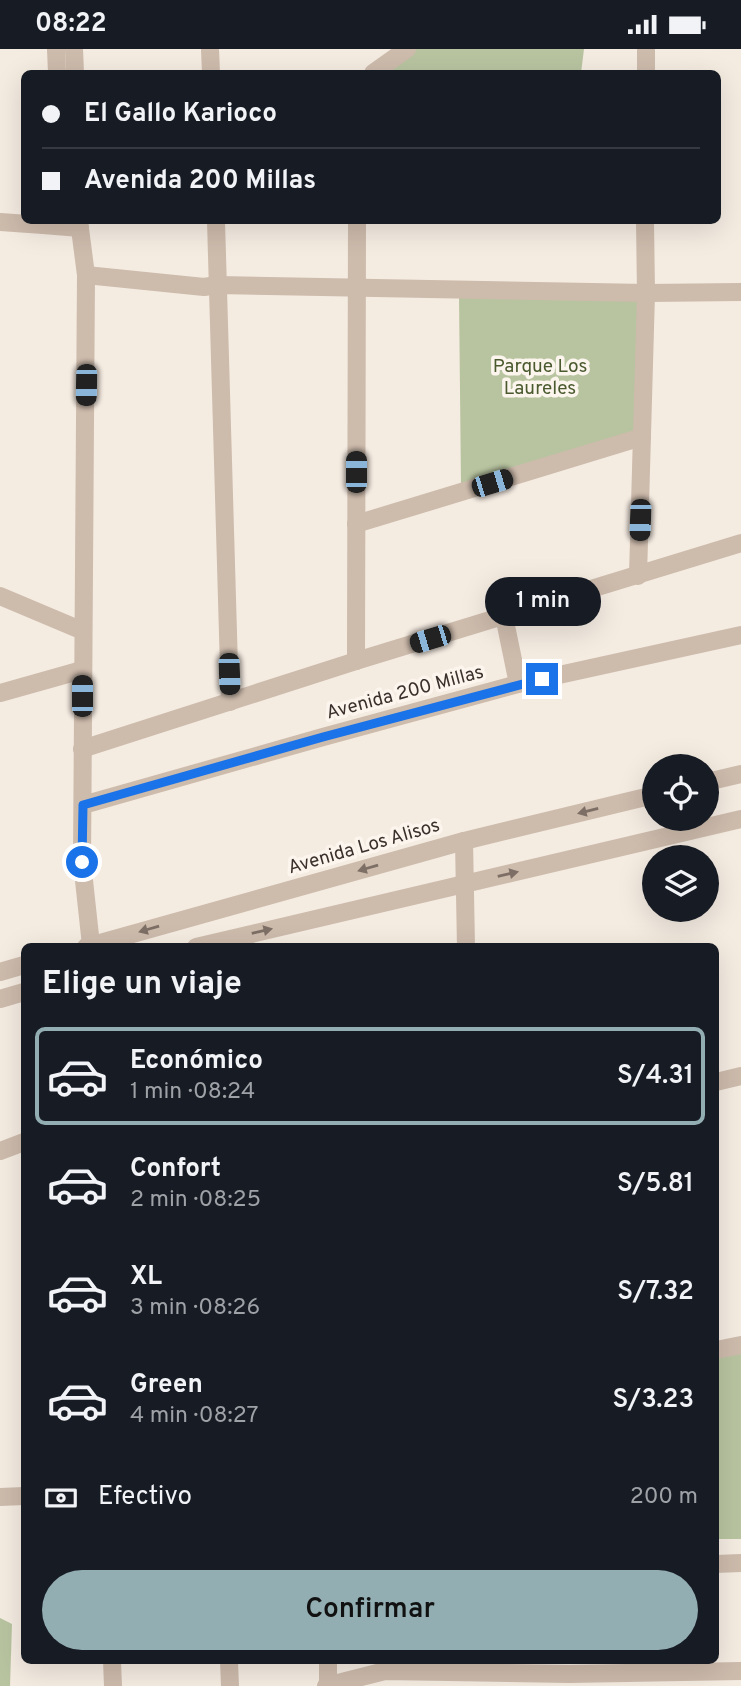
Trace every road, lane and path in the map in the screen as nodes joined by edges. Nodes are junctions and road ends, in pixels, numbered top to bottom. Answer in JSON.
{"nodes":[{"id":1,"x":57,"y":49,"type":"edge"},
{"id":2,"x":74,"y":49,"type":"edge"},
{"id":3,"x":210,"y":49,"type":"edge"},
{"id":4,"x":407,"y":49,"type":"edge"},
{"id":5,"x":646,"y":49,"type":"edge"},
{"id":6,"x":57,"y":70,"type":"edge"},
{"id":7,"x":75,"y":70,"type":"edge"},
{"id":8,"x":211,"y":70,"type":"edge"},
{"id":9,"x":377,"y":70,"type":"edge"},
{"id":10,"x":646,"y":70,"type":"edge"},
{"id":11,"x":0,"y":222,"type":"edge"},
{"id":12,"x":21,"y":222,"type":"edge"},
{"id":13,"x":80,"y":224,"type":"edge"},
{"id":14,"x":216,"y":224,"type":"edge"},
{"id":15,"x":357,"y":224,"type":"edge"},
{"id":16,"x":645,"y":224,"type":"edge"},
{"id":17,"x":86,"y":275,"type":"junction"},
{"id":18,"x":217,"y":285,"type":"junction"},
{"id":19,"x":357,"y":288,"type":"junction"},
{"id":20,"x":741,"y":292,"type":"edge"},
{"id":21,"x":646,"y":293,"type":"junction"},
{"id":22,"x":642,"y":437,"type":"junction"},
{"id":23,"x":356,"y":524,"type":"junction"},
{"id":24,"x":741,"y":543,"type":"edge"},
{"id":25,"x":638,"y":576,"type":"junction"},
{"id":26,"x":0,"y":596,"type":"edge"},
{"id":27,"x":504,"y":616,"type":"junction"},
{"id":28,"x":83,"y":631,"type":"junction"},
{"id":29,"x":741,"y":635,"type":"edge"},
{"id":30,"x":356,"y":661,"type":"junction"},
{"id":31,"x":82,"y":670,"type":"junction"},
{"id":32,"x":518,"y":684,"type":"junction"},
{"id":33,"x":0,"y":693,"type":"edge"},
{"id":34,"x":230,"y":702,"type":"junction"},
{"id":35,"x":82,"y":749,"type":"junction"},
{"id":36,"x":741,"y":774,"type":"edge"},
{"id":37,"x":719,"y":779,"type":"edge"},
{"id":38,"x":642,"y":798,"type":"edge"},
{"id":39,"x":83,"y":805,"type":"junction"},
{"id":40,"x":741,"y":819,"type":"edge"},
{"id":41,"x":464,"y":841,"type":"junction"},
{"id":42,"x":465,"y":884,"type":"junction"},
{"id":43,"x":89,"y":943,"type":"edge"},
{"id":44,"x":100,"y":943,"type":"edge"},
{"id":45,"x":213,"y":943,"type":"edge"},
{"id":46,"x":466,"y":943,"type":"edge"},
{"id":47,"x":21,"y":966,"type":"edge"},
{"id":48,"x":0,"y":972,"type":"edge"},
{"id":49,"x":21,"y":993,"type":"edge"},
{"id":50,"x":0,"y":999,"type":"edge"},
{"id":51,"x":741,"y":1076,"type":"edge"},
{"id":52,"x":719,"y":1081,"type":"edge"},
{"id":53,"x":21,"y":1143,"type":"edge"},
{"id":54,"x":0,"y":1151,"type":"edge"},
{"id":55,"x":741,"y":1345,"type":"edge"},
{"id":56,"x":719,"y":1349,"type":"edge"},
{"id":57,"x":21,"y":1496,"type":"edge"},
{"id":58,"x":0,"y":1497,"type":"edge"},
{"id":59,"x":741,"y":1563,"type":"edge"},
{"id":60,"x":719,"y":1564,"type":"edge"},
{"id":61,"x":112,"y":1664,"type":"edge"},
{"id":62,"x":229,"y":1664,"type":"edge"},
{"id":63,"x":328,"y":1664,"type":"edge"},
{"id":64,"x":462,"y":1666,"type":"edge"},
{"id":65,"x":569,"y":1667,"type":"edge"},
{"id":66,"x":741,"y":1671,"type":"edge"},
{"id":67,"x":113,"y":1686,"type":"edge"},
{"id":68,"x":230,"y":1686,"type":"edge"},
{"id":69,"x":327,"y":1686,"type":"edge"}],
"edges":[{"from":1,"to":6,"type":"street"},
{"from":2,"to":7,"type":"street"},
{"from":3,"to":8,"type":"street"},
{"from":4,"to":9,"type":"street"},
{"from":5,"to":10,"type":"street"},
{"from":11,"to":12,"type":"street"},
{"from":13,"to":17,"type":"street"},
{"from":14,"to":18,"type":"street"},
{"from":15,"to":19,"type":"street"},
{"from":16,"to":21,"type":"street"},
{"from":17,"to":18,"type":"street"},
{"from":17,"to":28,"type":"street"},
{"from":18,"to":19,"type":"street"},
{"from":18,"to":34,"type":"street"},
{"from":19,"to":21,"type":"street"},
{"from":19,"to":23,"type":"street"},
{"from":20,"to":21,"type":"street"},
{"from":21,"to":22,"type":"street"},
{"from":22,"to":23,"type":"street"},
{"from":22,"to":25,"type":"street"},
{"from":23,"to":30,"type":"street"},
{"from":24,"to":25,"type":"street"},
{"from":25,"to":27,"type":"street"},
{"from":26,"to":28,"type":"street"},
{"from":27,"to":30,"type":"street"},
{"from":27,"to":32,"type":"street"},
{"from":28,"to":31,"type":"street"},
{"from":29,"to":32,"type":"street","name":"Avenida 200 Millas"},
{"from":30,"to":34,"type":"street"},
{"from":31,"to":33,"type":"street"},
{"from":31,"to":35,"type":"street"},
{"from":32,"to":39,"type":"street","name":"Avenida 200 Millas"},
{"from":34,"to":35,"type":"street"},
{"from":35,"to":39,"type":"street"},
{"from":36,"to":37,"type":"street"},
{"from":38,"to":41,"type":"street","name":"Avenida Los Alisos","one_way":true},
{"from":39,"to":43,"type":"street"},
{"from":42,"to":40,"type":"street","one_way":true},
{"from":41,"to":42,"type":"street"},
{"from":41,"to":44,"type":"street","name":"Avenida Los Alisos","one_way":true},
{"from":45,"to":42,"type":"street","one_way":true},
{"from":42,"to":46,"type":"street"},
{"from":47,"to":48,"type":"street"},
{"from":49,"to":50,"type":"street"},
{"from":51,"to":52,"type":"street"},
{"from":53,"to":54,"type":"street"},
{"from":55,"to":56,"type":"street"},
{"from":57,"to":58,"type":"street"},
{"from":59,"to":60,"type":"street"},
{"from":61,"to":67,"type":"street"},
{"from":62,"to":68,"type":"street"},
{"from":63,"to":69,"type":"street"},
{"from":64,"to":65,"type":"street"},
{"from":64,"to":69,"type":"street"},
{"from":65,"to":66,"type":"street"}]}
